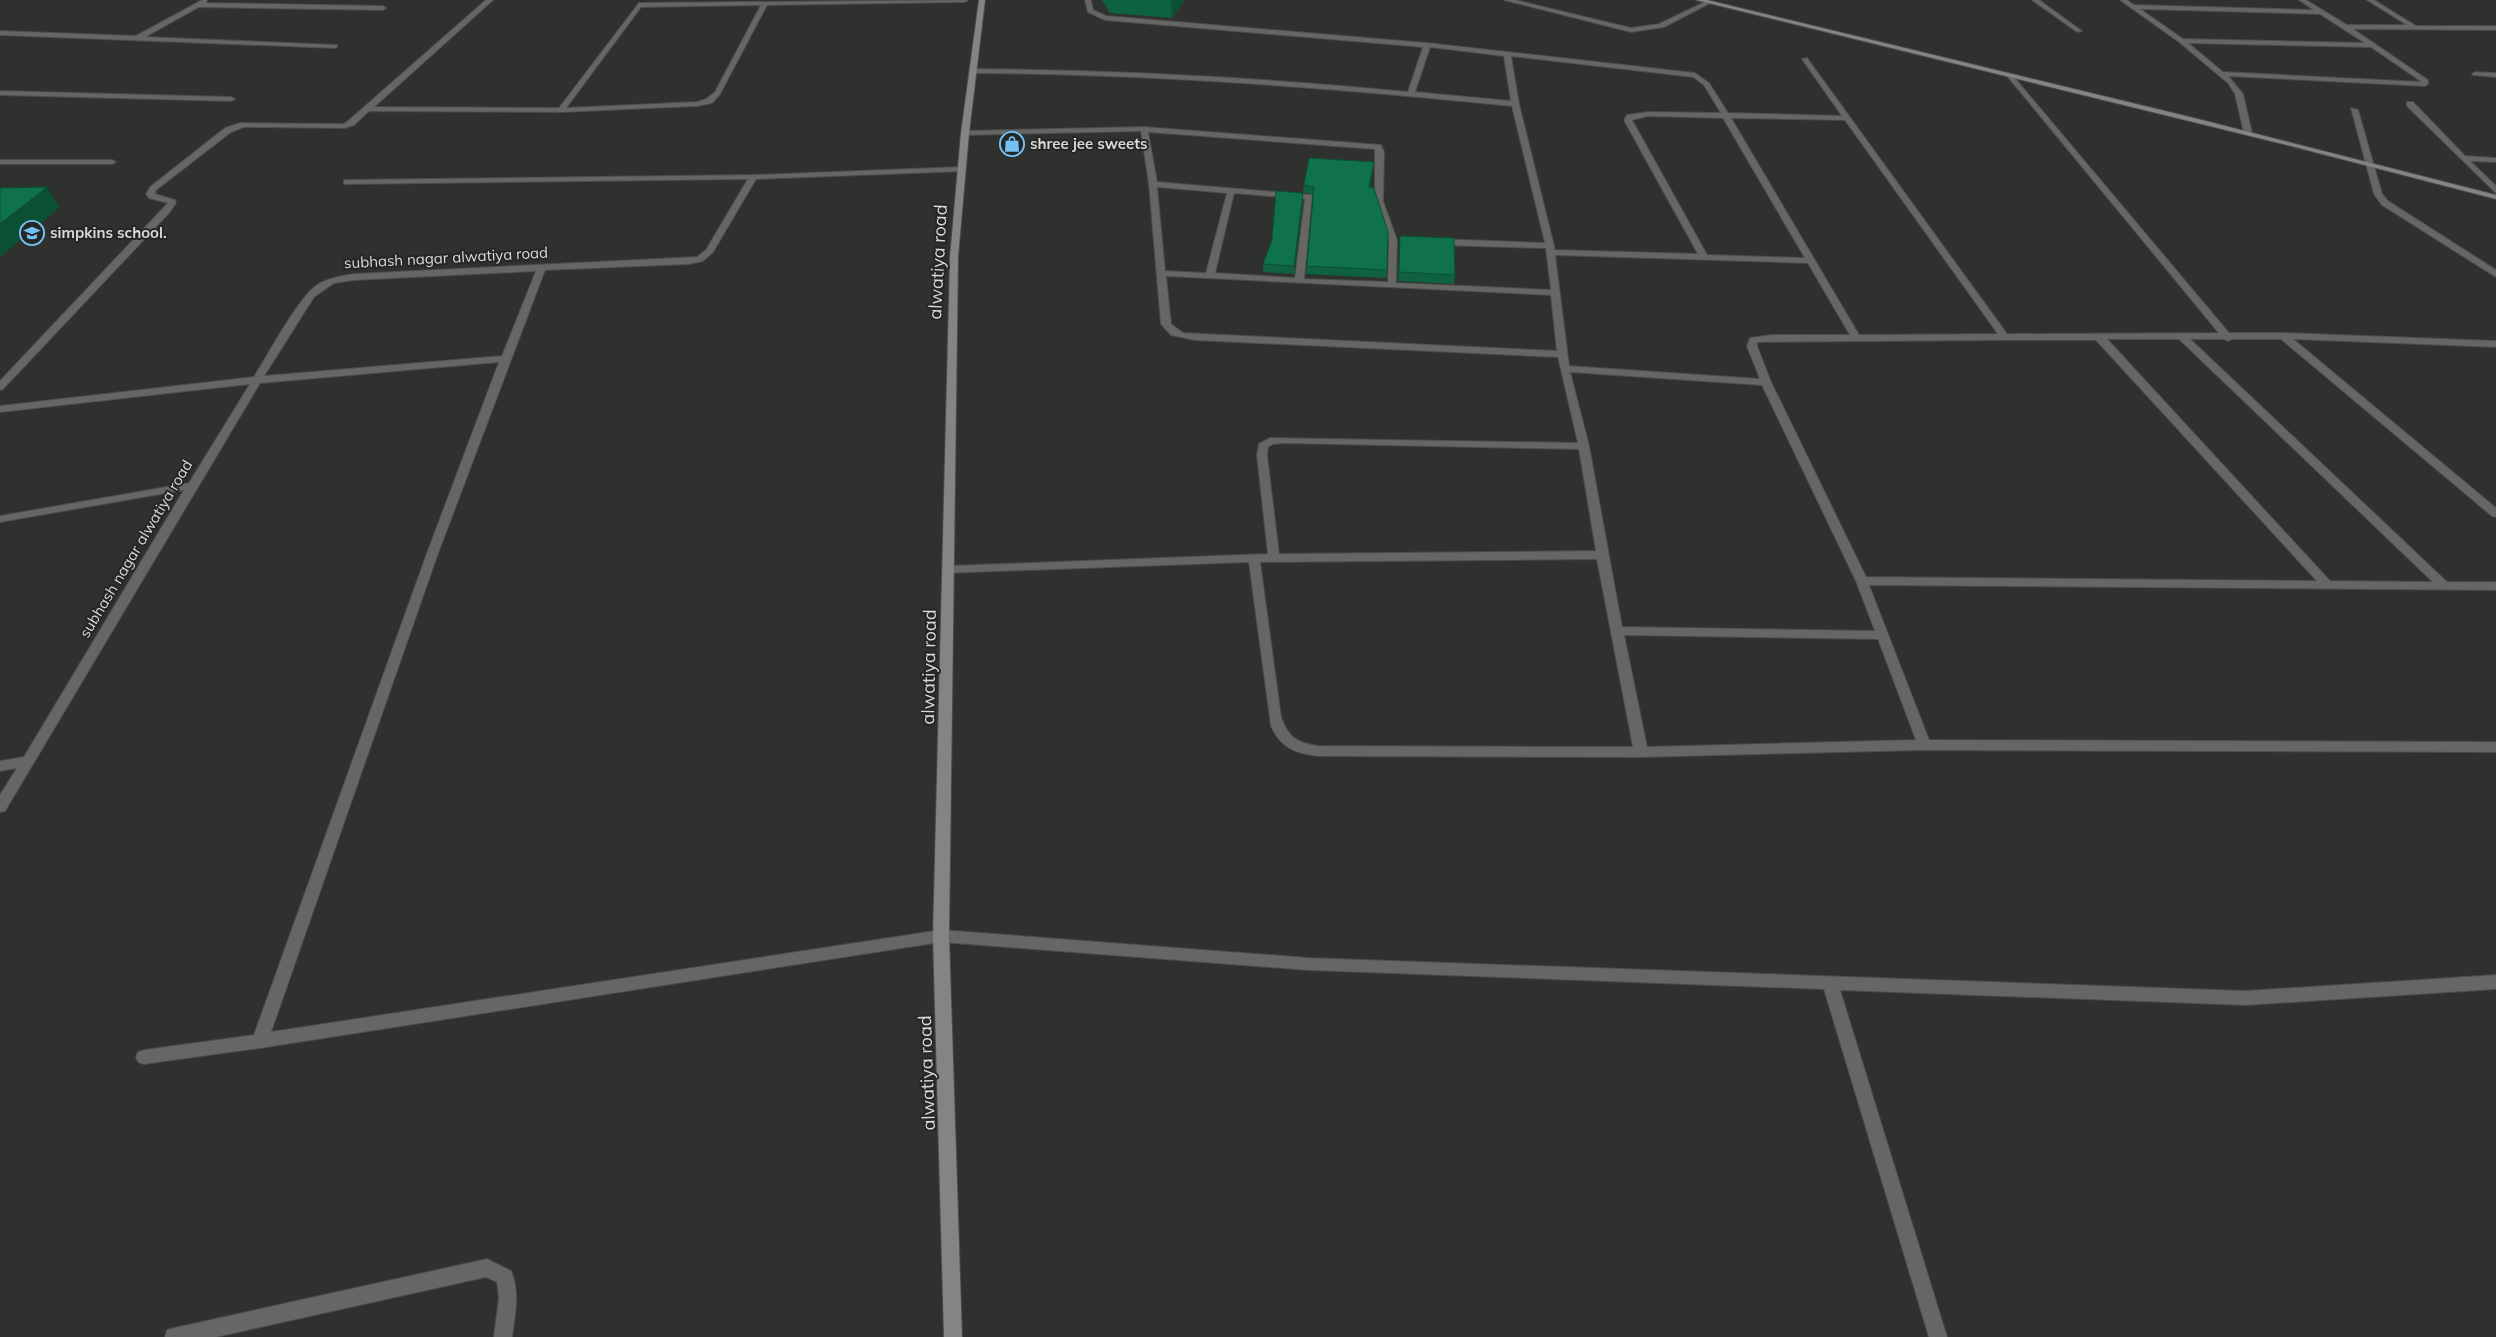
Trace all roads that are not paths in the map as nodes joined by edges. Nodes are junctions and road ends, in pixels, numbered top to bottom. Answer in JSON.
{"nodes":[{"id":1,"x":206,"y":0,"type":"edge"},
{"id":2,"x":256,"y":0,"type":"edge"},
{"id":3,"x":490,"y":0,"type":"edge"},
{"id":4,"x":965,"y":0,"type":"edge"},
{"id":5,"x":982,"y":0,"type":"edge"},
{"id":6,"x":1088,"y":0,"type":"edge"},
{"id":7,"x":1507,"y":0,"type":"edge"},
{"id":8,"x":1699,"y":0,"type":"edge"},
{"id":9,"x":2035,"y":0,"type":"edge"},
{"id":10,"x":2123,"y":0,"type":"edge"},
{"id":11,"x":2302,"y":0,"type":"edge"},
{"id":12,"x":2370,"y":0,"type":"edge"},
{"id":13,"x":1709,"y":2,"type":"junction"},
{"id":14,"x":642,"y":3,"type":"edge"},
{"id":15,"x":765,"y":3,"type":"junction"},
{"id":16,"x":198,"y":5,"type":"junction"},
{"id":17,"x":246,"y":6,"type":"junction"},
{"id":18,"x":2134,"y":7,"type":"junction"},
{"id":19,"x":383,"y":8,"type":"dead end"},
{"id":20,"x":2322,"y":12,"type":"junction"},
{"id":21,"x":2346,"y":27,"type":"junction"},
{"id":22,"x":2416,"y":28,"type":"junction"},
{"id":23,"x":2479,"y":28,"type":"junction"},
{"id":24,"x":2496,"y":28,"type":"edge"},
{"id":25,"x":2078,"y":31,"type":"dead end"},
{"id":26,"x":0,"y":33,"type":"edge"},
{"id":27,"x":138,"y":38,"type":"junction"},
{"id":28,"x":2496,"y":38,"type":"edge"},
{"id":29,"x":2181,"y":41,"type":"junction"},
{"id":30,"x":1427,"y":45,"type":"junction"},
{"id":31,"x":335,"y":46,"type":"dead end"},
{"id":32,"x":2375,"y":46,"type":"junction"},
{"id":33,"x":1507,"y":53,"type":"junction"},
{"id":34,"x":1805,"y":59,"type":"dead end"},
{"id":35,"x":974,"y":71,"type":"junction"},
{"id":36,"x":2223,"y":74,"type":"junction"},
{"id":37,"x":2475,"y":74,"type":"dead end"},
{"id":38,"x":2496,"y":75,"type":"edge"},
{"id":39,"x":2010,"y":77,"type":"junction"},
{"id":40,"x":0,"y":93,"type":"edge"},
{"id":41,"x":1411,"y":94,"type":"junction"},
{"id":42,"x":231,"y":99,"type":"dead end"},
{"id":43,"x":1515,"y":104,"type":"junction"},
{"id":44,"x":2410,"y":104,"type":"dead end"},
{"id":45,"x":367,"y":110,"type":"junction"},
{"id":46,"x":561,"y":110,"type":"junction"},
{"id":47,"x":2354,"y":110,"type":"dead end"},
{"id":48,"x":1726,"y":116,"type":"junction"},
{"id":49,"x":1847,"y":118,"type":"junction"},
{"id":50,"x":1144,"y":129,"type":"junction"},
{"id":51,"x":965,"y":133,"type":"junction"},
{"id":52,"x":2248,"y":133,"type":"junction"},
{"id":53,"x":2465,"y":158,"type":"junction"},
{"id":54,"x":2496,"y":160,"type":"edge"},
{"id":55,"x":0,"y":162,"type":"edge"},
{"id":56,"x":112,"y":162,"type":"dead end"},
{"id":57,"x":2370,"y":163,"type":"junction"},
{"id":58,"x":962,"y":169,"type":"junction"},
{"id":59,"x":753,"y":177,"type":"junction"},
{"id":60,"x":348,"y":182,"type":"dead end"},
{"id":61,"x":1153,"y":184,"type":"junction"},
{"id":62,"x":1231,"y":190,"type":"junction"},
{"id":63,"x":2496,"y":191,"type":"edge"},
{"id":64,"x":2496,"y":197,"type":"edge"},
{"id":65,"x":1393,"y":240,"type":"junction"},
{"id":66,"x":1403,"y":241,"type":"edge"},
{"id":67,"x":1432,"y":242,"type":"edge"},
{"id":68,"x":1551,"y":249,"type":"junction"},
{"id":69,"x":1704,"y":257,"type":"junction"},
{"id":70,"x":1812,"y":261,"type":"junction"},
{"id":71,"x":542,"y":268,"type":"junction"},
{"id":72,"x":1161,"y":273,"type":"junction"},
{"id":73,"x":2496,"y":274,"type":"edge"},
{"id":74,"x":1210,"y":276,"type":"junction"},
{"id":75,"x":1299,"y":280,"type":"junction"},
{"id":76,"x":1392,"y":285,"type":"junction"},
{"id":77,"x":1556,"y":293,"type":"junction"},
{"id":78,"x":2283,"y":336,"type":"junction"},
{"id":79,"x":1856,"y":337,"type":"junction"},
{"id":80,"x":2005,"y":338,"type":"junction"},
{"id":81,"x":2100,"y":338,"type":"junction"},
{"id":82,"x":2183,"y":338,"type":"junction"},
{"id":83,"x":2228,"y":338,"type":"junction"},
{"id":84,"x":2496,"y":344,"type":"edge"},
{"id":85,"x":1563,"y":354,"type":"junction"},
{"id":86,"x":505,"y":359,"type":"junction"},
{"id":87,"x":1564,"y":369,"type":"junction"},
{"id":88,"x":256,"y":380,"type":"junction"},
{"id":89,"x":1766,"y":382,"type":"junction"},
{"id":90,"x":0,"y":387,"type":"edge"},
{"id":91,"x":0,"y":409,"type":"edge"},
{"id":92,"x":1584,"y":446,"type":"junction"},
{"id":93,"x":190,"y":486,"type":"junction"},
{"id":94,"x":2496,"y":514,"type":"edge"},
{"id":95,"x":0,"y":519,"type":"edge"},
{"id":96,"x":1602,"y":555,"type":"junction"},
{"id":97,"x":1254,"y":558,"type":"junction"},
{"id":98,"x":1274,"y":558,"type":"junction"},
{"id":99,"x":948,"y":570,"type":"junction"},
{"id":100,"x":1862,"y":581,"type":"junction"},
{"id":101,"x":2327,"y":585,"type":"junction"},
{"id":102,"x":2444,"y":586,"type":"junction"},
{"id":103,"x":2496,"y":586,"type":"edge"},
{"id":104,"x":1616,"y":631,"type":"junction"},
{"id":105,"x":1882,"y":635,"type":"junction"},
{"id":106,"x":1924,"y":745,"type":"junction"},
{"id":107,"x":2496,"y":747,"type":"edge"},
{"id":108,"x":1641,"y":752,"type":"junction"},
{"id":109,"x":28,"y":761,"type":"junction"},
{"id":110,"x":0,"y":766,"type":"edge"},
{"id":111,"x":0,"y":808,"type":"edge"},
{"id":112,"x":941,"y":936,"type":"junction"},
{"id":113,"x":2496,"y":982,"type":"edge"},
{"id":114,"x":1830,"y":984,"type":"junction"},
{"id":115,"x":260,"y":1042,"type":"junction"},
{"id":116,"x":144,"y":1057,"type":"dead end"},
{"id":117,"x":174,"y":1337,"type":"edge"},
{"id":118,"x":503,"y":1337,"type":"edge"},
{"id":119,"x":953,"y":1337,"type":"edge"},
{"id":120,"x":1938,"y":1337,"type":"edge"}],
"edges":[{"from":1,"to":16,"type":"street"},
{"from":2,"to":17,"type":"street"},
{"from":3,"to":45,"type":"street"},
{"from":4,"to":15,"type":"street"},
{"from":5,"to":35,"type":"street","name":"alwatiya road"},
{"from":6,"to":30,"type":"street"},
{"from":7,"to":13,"type":"street"},
{"from":8,"to":13,"type":"street"},
{"from":9,"to":25,"type":"street"},
{"from":10,"to":18,"type":"street"},
{"from":11,"to":20,"type":"street"},
{"from":12,"to":22,"type":"street"},
{"from":13,"to":39,"type":"street"},
{"from":14,"to":15,"type":"street"},
{"from":14,"to":46,"type":"street"},
{"from":15,"to":46,"type":"street"},
{"from":16,"to":17,"type":"street"},
{"from":16,"to":27,"type":"street"},
{"from":17,"to":19,"type":"street"},
{"from":18,"to":20,"type":"street"},
{"from":18,"to":29,"type":"street"},
{"from":20,"to":21,"type":"street"},
{"from":21,"to":22,"type":"street"},
{"from":21,"to":32,"type":"street"},
{"from":22,"to":23,"type":"street"},
{"from":23,"to":24,"type":"street"},
{"from":23,"to":28,"type":"street"},
{"from":26,"to":27,"type":"street"},
{"from":27,"to":31,"type":"street"},
{"from":29,"to":32,"type":"street"},
{"from":29,"to":36,"type":"street"},
{"from":30,"to":33,"type":"street"},
{"from":30,"to":41,"type":"street"},
{"from":32,"to":36,"type":"street"},
{"from":33,"to":43,"type":"street"},
{"from":33,"to":48,"type":"street"},
{"from":34,"to":49,"type":"street"},
{"from":35,"to":41,"type":"street"},
{"from":35,"to":51,"type":"street","name":"alwatiya road"},
{"from":36,"to":52,"type":"street"},
{"from":37,"to":38,"type":"street"},
{"from":39,"to":52,"type":"street"},
{"from":39,"to":83,"type":"street"},
{"from":40,"to":42,"type":"street"},
{"from":41,"to":43,"type":"street"},
{"from":43,"to":68,"type":"street"},
{"from":44,"to":53,"type":"street"},
{"from":45,"to":46,"type":"street"},
{"from":45,"to":90,"type":"street"},
{"from":47,"to":57,"type":"street"},
{"from":48,"to":49,"type":"street"},
{"from":48,"to":69,"type":"street"},
{"from":48,"to":70,"type":"street"},
{"from":49,"to":80,"type":"street"},
{"from":50,"to":51,"type":"street"},
{"from":50,"to":61,"type":"street"},
{"from":50,"to":65,"type":"street"},
{"from":51,"to":58,"type":"street","name":"alwatiya road"},
{"from":52,"to":57,"type":"street"},
{"from":53,"to":54,"type":"street"},
{"from":53,"to":63,"type":"street"},
{"from":55,"to":56,"type":"street"},
{"from":57,"to":64,"type":"street"},
{"from":57,"to":73,"type":"street"},
{"from":58,"to":59,"type":"street"},
{"from":58,"to":99,"type":"street","name":"alwatiya road"},
{"from":59,"to":60,"type":"street"},
{"from":59,"to":71,"type":"street","name":"subhash nagar alwatiya road"},
{"from":61,"to":62,"type":"street"},
{"from":61,"to":72,"type":"street"},
{"from":62,"to":74,"type":"street"},
{"from":62,"to":75,"type":"street"},
{"from":65,"to":66,"type":"street"},
{"from":65,"to":76,"type":"street"},
{"from":67,"to":68,"type":"street"},
{"from":68,"to":69,"type":"street"},
{"from":68,"to":77,"type":"street"},
{"from":69,"to":70,"type":"street"},
{"from":70,"to":79,"type":"street"},
{"from":71,"to":86,"type":"street"},
{"from":71,"to":88,"type":"street","name":"subhash nagar alwatiya road"},
{"from":72,"to":74,"type":"street"},
{"from":72,"to":85,"type":"street"},
{"from":74,"to":75,"type":"street"},
{"from":75,"to":76,"type":"street"},
{"from":76,"to":77,"type":"street"},
{"from":77,"to":85,"type":"street"},
{"from":78,"to":83,"type":"street"},
{"from":78,"to":84,"type":"street"},
{"from":78,"to":94,"type":"street"},
{"from":79,"to":80,"type":"street"},
{"from":79,"to":89,"type":"street"},
{"from":80,"to":81,"type":"street"},
{"from":81,"to":82,"type":"street"},
{"from":81,"to":101,"type":"street"},
{"from":82,"to":83,"type":"street"},
{"from":82,"to":102,"type":"street"},
{"from":85,"to":87,"type":"street"},
{"from":86,"to":88,"type":"street"},
{"from":86,"to":115,"type":"street"},
{"from":87,"to":89,"type":"street"},
{"from":87,"to":92,"type":"street"},
{"from":88,"to":91,"type":"street"},
{"from":88,"to":93,"type":"street","name":"subhash nagar alwatiya road"},
{"from":89,"to":100,"type":"street"},
{"from":92,"to":96,"type":"street"},
{"from":92,"to":98,"type":"street"},
{"from":93,"to":95,"type":"street"},
{"from":93,"to":109,"type":"street","name":"subhash nagar alwatiya road"},
{"from":96,"to":98,"type":"street"},
{"from":96,"to":104,"type":"street"},
{"from":97,"to":98,"type":"street"},
{"from":97,"to":99,"type":"street"},
{"from":97,"to":108,"type":"street"},
{"from":99,"to":112,"type":"street","name":"alwatiya road"},
{"from":100,"to":101,"type":"street"},
{"from":100,"to":105,"type":"street"},
{"from":101,"to":102,"type":"street"},
{"from":102,"to":103,"type":"street"},
{"from":104,"to":105,"type":"street"},
{"from":104,"to":108,"type":"street"},
{"from":105,"to":106,"type":"street"},
{"from":106,"to":107,"type":"street"},
{"from":106,"to":108,"type":"street"},
{"from":109,"to":110,"type":"street"},
{"from":109,"to":111,"type":"street","name":"subhash nagar alwatiya road"},
{"from":112,"to":114,"type":"street"},
{"from":112,"to":115,"type":"street"},
{"from":112,"to":119,"type":"street","name":"alwatiya road"},
{"from":113,"to":114,"type":"street"},
{"from":114,"to":120,"type":"street"},
{"from":115,"to":116,"type":"street"},
{"from":117,"to":118,"type":"street"}]}
